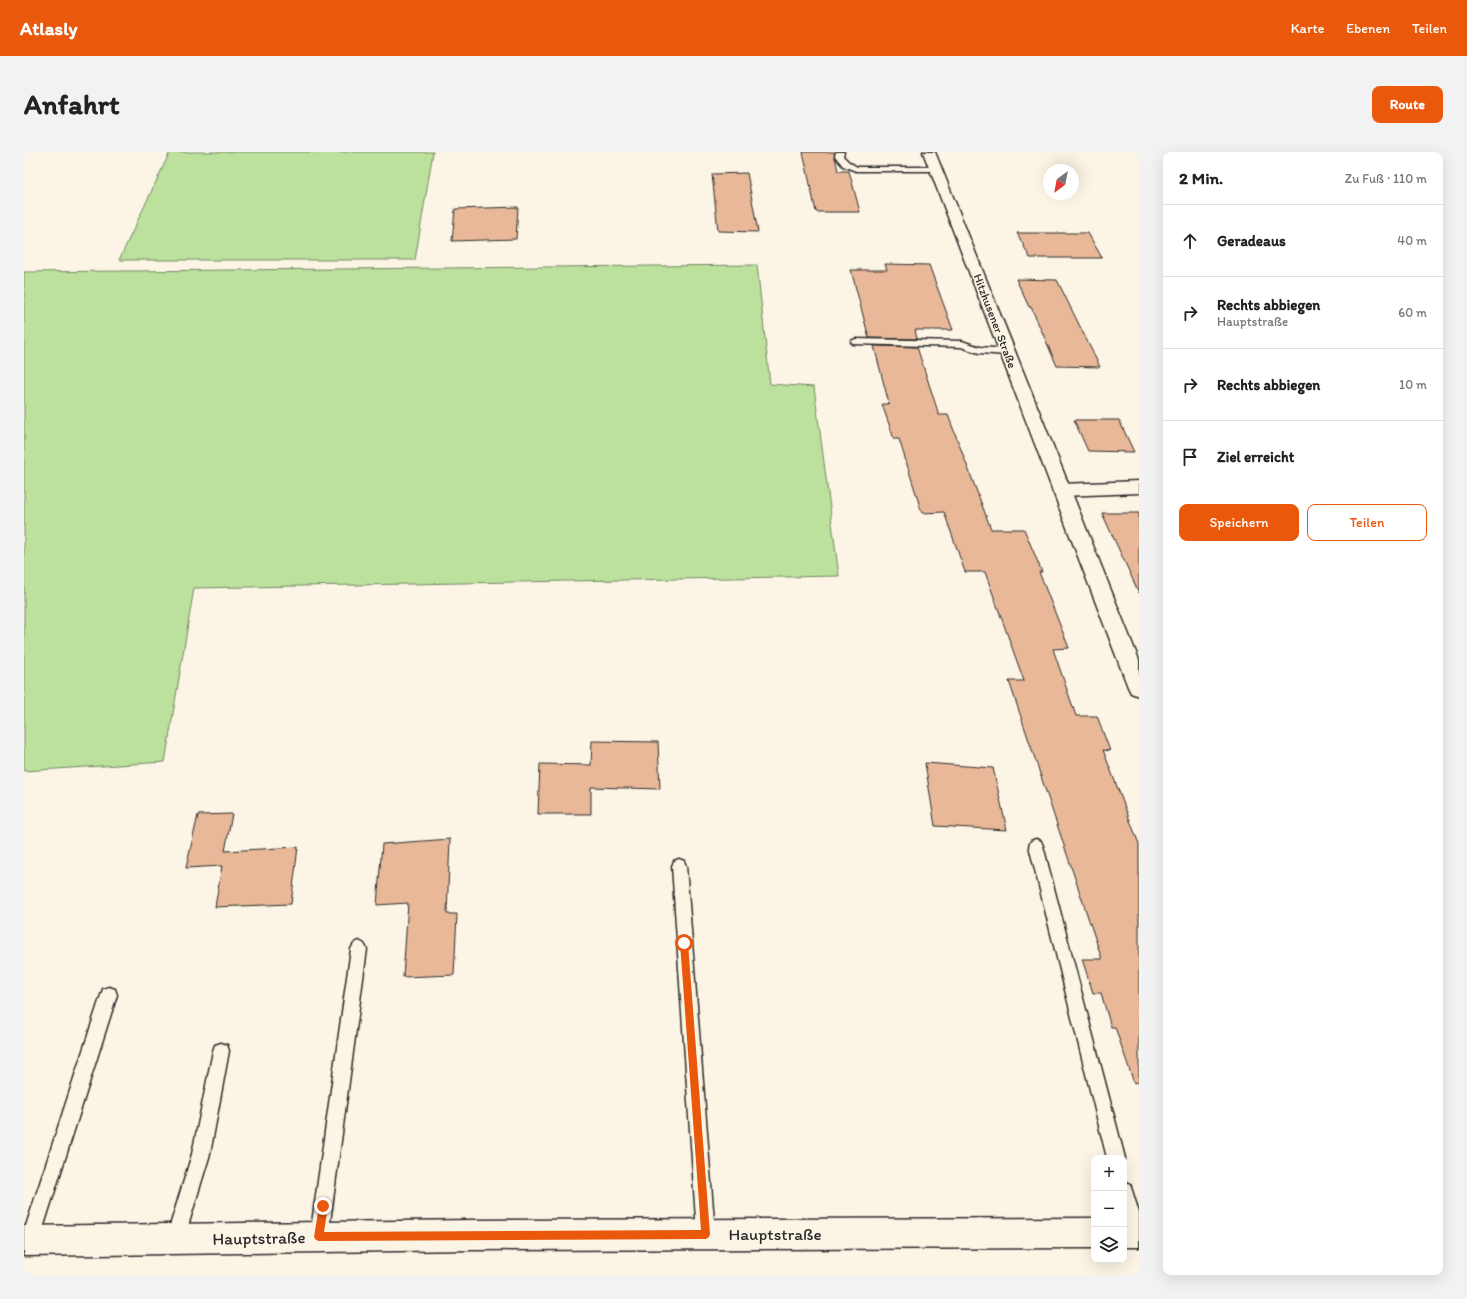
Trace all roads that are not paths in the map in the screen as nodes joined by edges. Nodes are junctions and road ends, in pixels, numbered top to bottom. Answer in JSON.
{"nodes":[{"id":1,"x":840,"y":152,"type":"edge"},
{"id":2,"x":929,"y":152,"type":"edge"},
{"id":3,"x":936,"y":169,"type":"junction"},
{"id":4,"x":856,"y":342,"type":"dead end"},
{"id":5,"x":1007,"y":352,"type":"junction"},
{"id":6,"x":1139,"y":487,"type":"edge"},
{"id":7,"x":1061,"y":490,"type":"junction"},
{"id":8,"x":1139,"y":687,"type":"edge"},
{"id":9,"x":1036,"y":846,"type":"dead end"},
{"id":10,"x":679,"y":866,"type":"dead end"},
{"id":11,"x":359,"y":949,"type":"dead end"},
{"id":12,"x":109,"y":995,"type":"dead end"},
{"id":13,"x":221,"y":1051,"type":"dead end"},
{"id":14,"x":1115,"y":1155,"type":"edge"},
{"id":15,"x":1124,"y":1191,"type":"edge"},
{"id":16,"x":1091,"y":1232,"type":"edge"},
{"id":17,"x":1133,"y":1232,"type":"edge"},
{"id":18,"x":706,"y":1234,"type":"junction"},
{"id":19,"x":319,"y":1237,"type":"junction"},
{"id":20,"x":175,"y":1239,"type":"junction"},
{"id":21,"x":27,"y":1241,"type":"edge"}],
"edges":[{"from":1,"to":3,"type":"lane"},
{"from":2,"to":3,"type":"street","name":"Hitzhusener Straße"},
{"from":3,"to":5,"type":"street","name":"Hitzhusener Straße"},
{"from":4,"to":5,"type":"lane"},
{"from":5,"to":7,"type":"street","name":"Hitzhusener Straße"},
{"from":6,"to":7,"type":"street"},
{"from":7,"to":8,"type":"street","name":"Hitzhusener Straße"},
{"from":9,"to":14,"type":"lane"},
{"from":10,"to":18,"type":"lane"},
{"from":11,"to":19,"type":"lane"},
{"from":12,"to":21,"type":"lane"},
{"from":13,"to":20,"type":"lane"},
{"from":15,"to":17,"type":"lane"},
{"from":16,"to":18,"type":"street","name":"Hauptstraße"},
{"from":18,"to":19,"type":"street","name":"Hauptstraße"},
{"from":19,"to":20,"type":"street","name":"Hauptstraße"},
{"from":20,"to":21,"type":"street","name":"Hauptstraße"}]}
